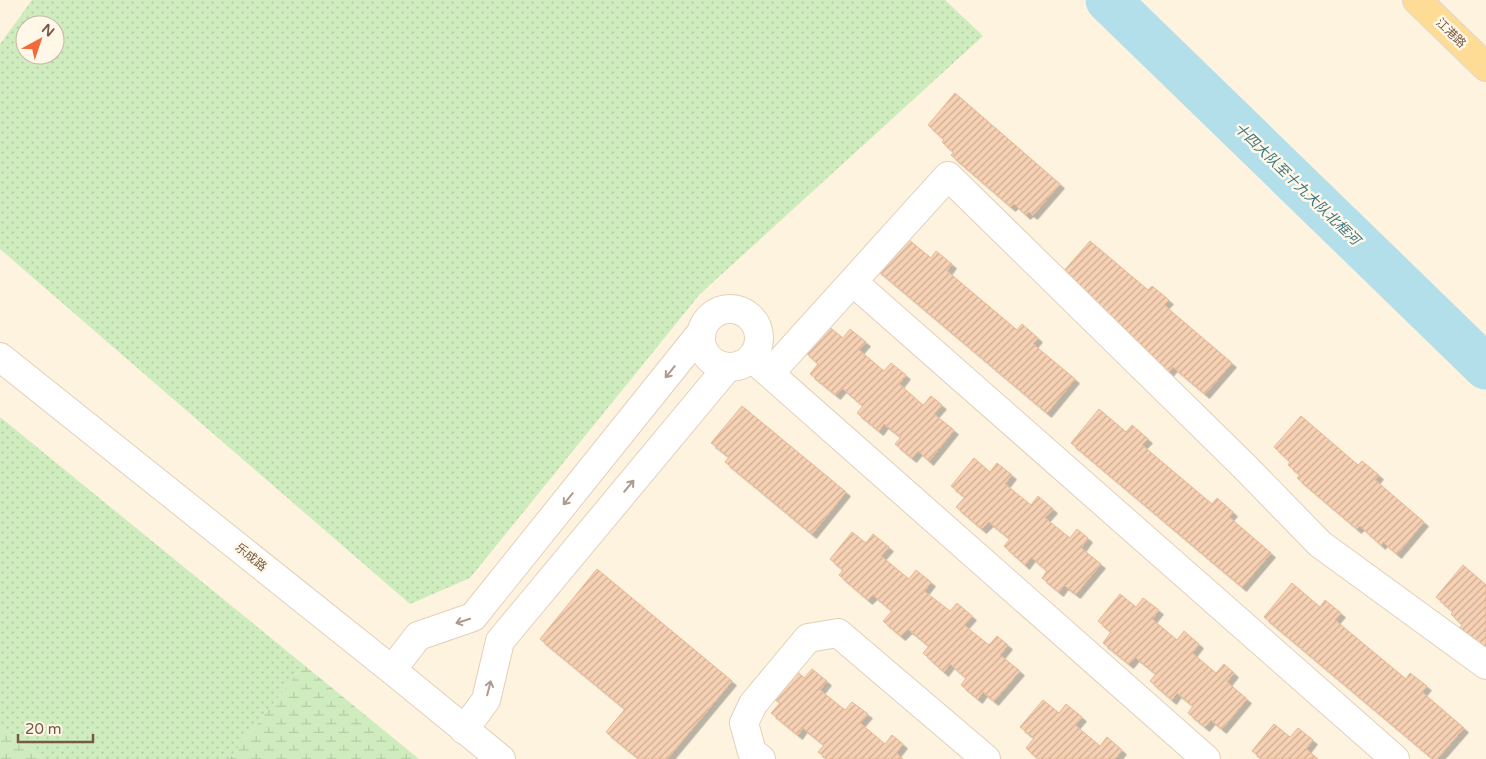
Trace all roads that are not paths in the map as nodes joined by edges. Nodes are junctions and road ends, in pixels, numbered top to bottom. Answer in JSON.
{"nodes":[{"id":1,"x":1417,"y":0,"type":"edge"},
{"id":2,"x":1486,"y":67,"type":"edge"},
{"id":3,"x":853,"y":282,"type":"junction"},
{"id":4,"x":700,"y":334,"type":"junction"},
{"id":5,"x":0,"y":357,"type":"edge"},
{"id":6,"x":761,"y":366,"type":"junction"},
{"id":7,"x":727,"y":368,"type":"junction"},
{"id":8,"x":1486,"y":664,"type":"edge"},
{"id":9,"x":392,"y":670,"type":"junction"},
{"id":10,"x":464,"y":730,"type":"junction"},
{"id":11,"x":501,"y":759,"type":"edge"},
{"id":12,"x":761,"y":759,"type":"edge"},
{"id":13,"x":986,"y":759,"type":"edge"},
{"id":14,"x":1206,"y":759,"type":"edge"},
{"id":15,"x":1395,"y":759,"type":"edge"}],
"edges":[{"from":1,"to":2,"type":"main road","name":"江港路"},
{"from":3,"to":6,"type":"street"},
{"from":3,"to":8,"type":"street"},
{"from":3,"to":15,"type":"street"},
{"from":4,"to":6,"type":"street"},
{"from":4,"to":7,"type":"street"},
{"from":4,"to":9,"type":"street","one_way":true},
{"from":5,"to":9,"type":"street","name":"乐成路"},
{"from":6,"to":7,"type":"street"},
{"from":6,"to":14,"type":"street"},
{"from":10,"to":7,"type":"street","one_way":true},
{"from":9,"to":10,"type":"street","name":"乐成路"},
{"from":10,"to":11,"type":"street","name":"乐成路"},
{"from":12,"to":13,"type":"street"}]}
